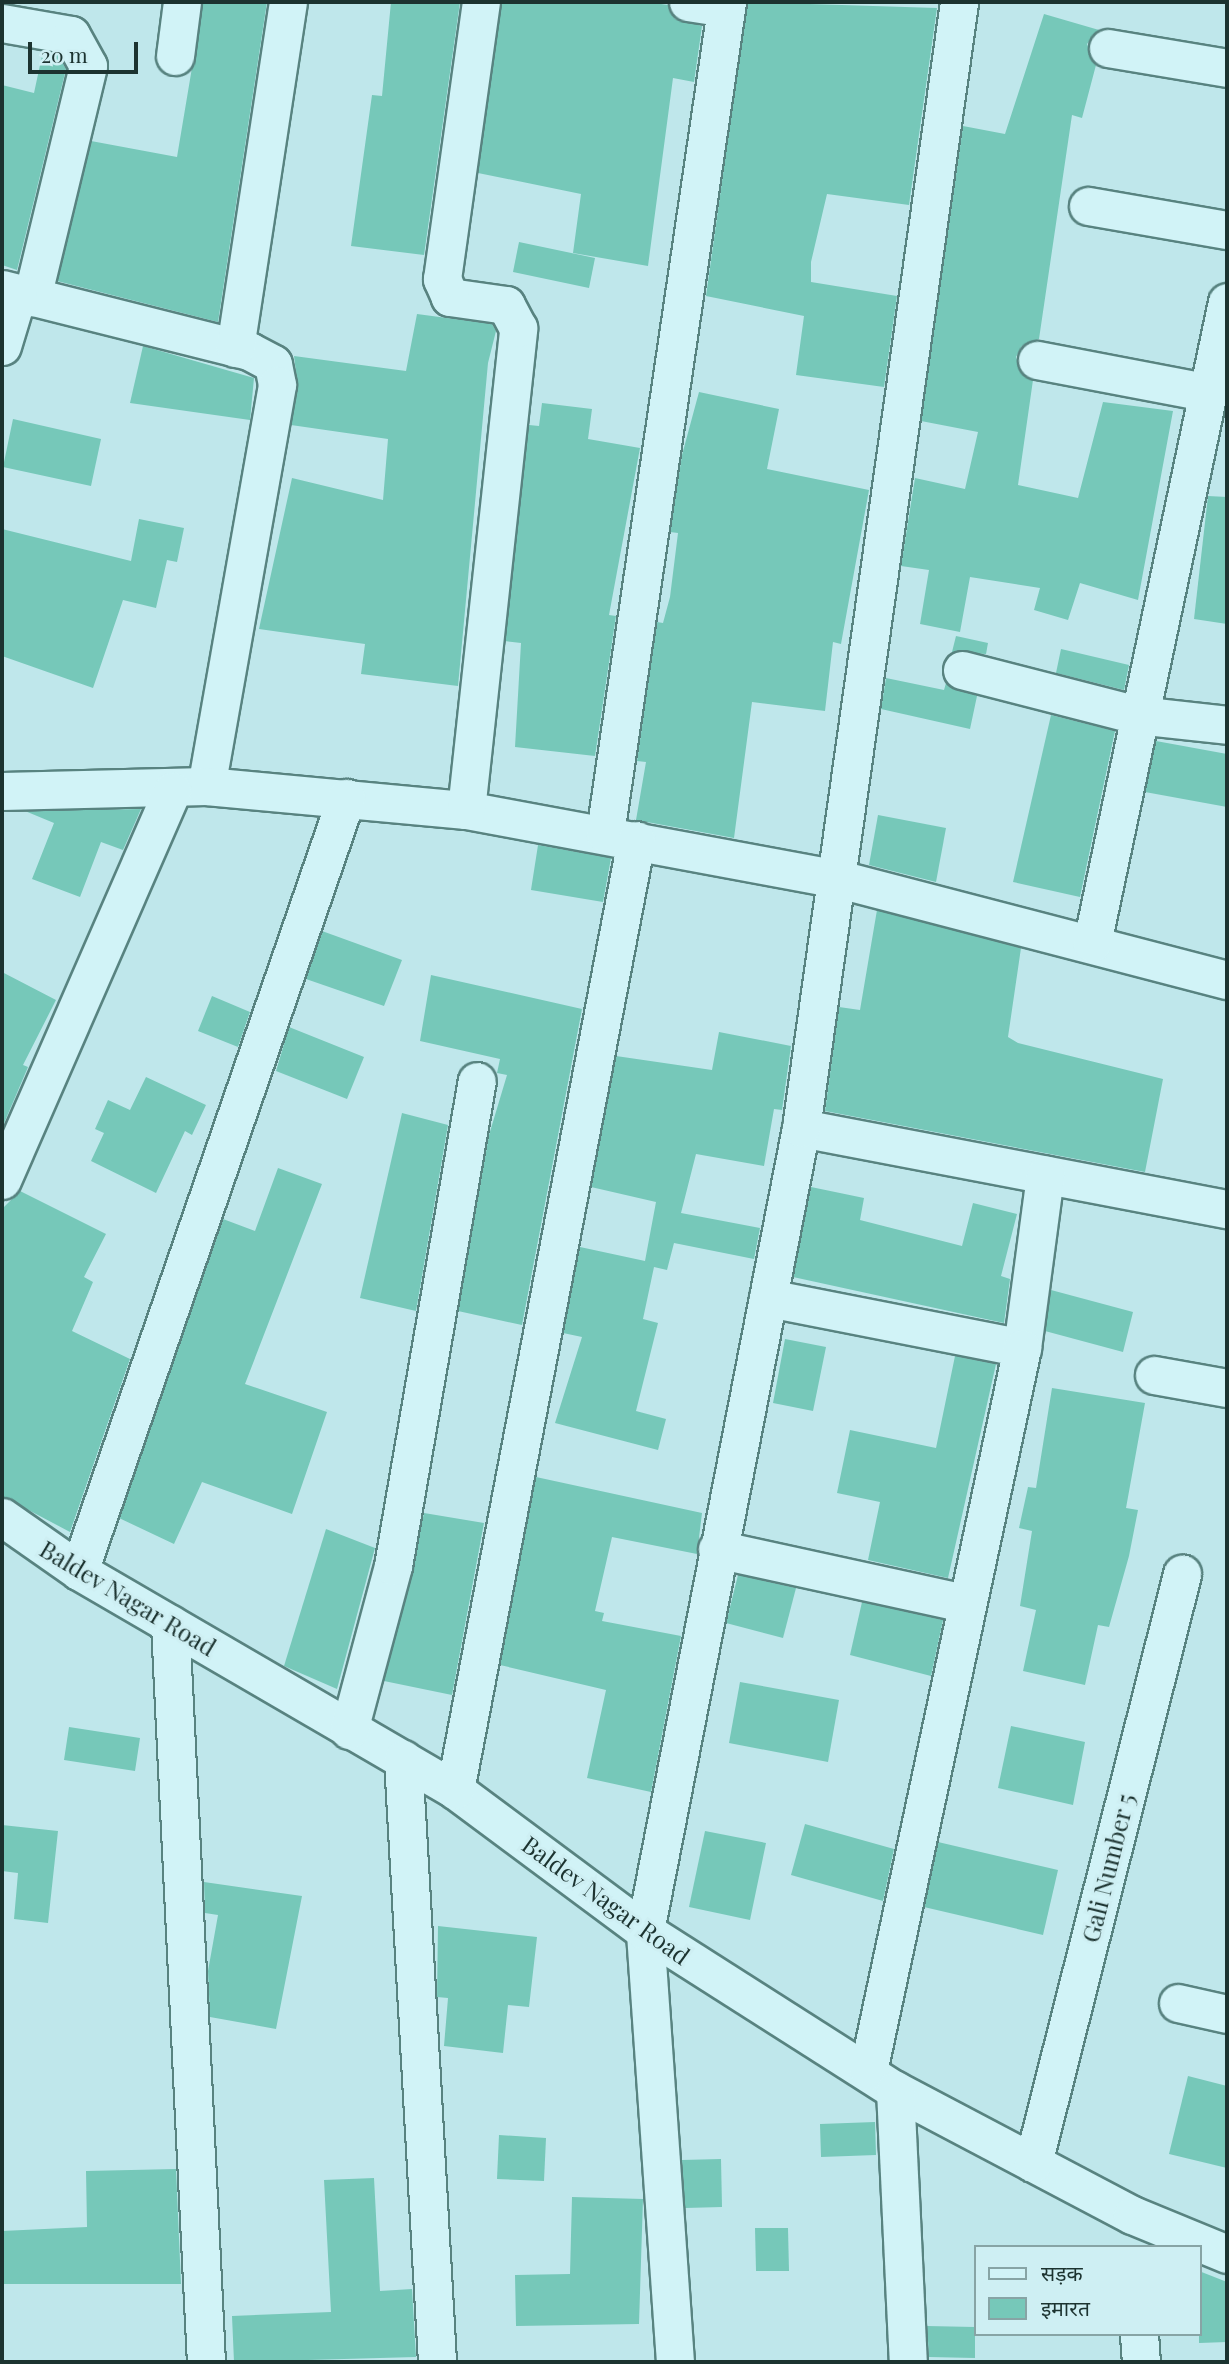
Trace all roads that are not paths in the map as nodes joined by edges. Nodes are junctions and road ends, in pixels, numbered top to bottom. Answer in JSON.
{"nodes":[{"id":1,"x":182,"y":2,"type":"edge"},
{"id":2,"x":288,"y":2,"type":"edge"},
{"id":3,"x":481,"y":2,"type":"edge"},
{"id":4,"x":688,"y":2,"type":"edge"},
{"id":5,"x":959,"y":2,"type":"edge"},
{"id":6,"x":727,"y":5,"type":"edge"},
{"id":7,"x":2,"y":23,"type":"edge"},
{"id":8,"x":1108,"y":48,"type":"dead end"},
{"id":9,"x":175,"y":56,"type":"dead end"},
{"id":10,"x":1227,"y":68,"type":"edge"},
{"id":11,"x":1088,"y":206,"type":"dead end"},
{"id":12,"x":1227,"y":230,"type":"edge"},
{"id":13,"x":17,"y":293,"type":"edge"},
{"id":14,"x":1226,"y":317,"type":"edge"},
{"id":15,"x":2,"y":346,"type":"edge"},
{"id":16,"x":235,"y":348,"type":"junction"},
{"id":17,"x":1037,"y":360,"type":"dead end"},
{"id":18,"x":1210,"y":393,"type":"junction"},
{"id":19,"x":962,"y":670,"type":"dead end"},
{"id":20,"x":1137,"y":715,"type":"junction"},
{"id":21,"x":1227,"y":725,"type":"edge"},
{"id":22,"x":189,"y":788,"type":"junction"},
{"id":23,"x":2,"y":791,"type":"edge"},
{"id":24,"x":346,"y":798,"type":"junction"},
{"id":25,"x":466,"y":810,"type":"junction"},
{"id":26,"x":621,"y":837,"type":"junction"},
{"id":27,"x":839,"y":879,"type":"junction"},
{"id":28,"x":1092,"y":943,"type":"junction"},
{"id":29,"x":1227,"y":980,"type":"edge"},
{"id":30,"x":477,"y":1081,"type":"dead end"},
{"id":31,"x":801,"y":1128,"type":"junction"},
{"id":32,"x":1045,"y":1175,"type":"junction"},
{"id":33,"x":2,"y":1180,"type":"edge"},
{"id":34,"x":1227,"y":1209,"type":"edge"},
{"id":35,"x":768,"y":1298,"type":"junction"},
{"id":36,"x":1022,"y":1348,"type":"junction"},
{"id":37,"x":1154,"y":1375,"type":"dead end"},
{"id":38,"x":1227,"y":1388,"type":"edge"},
{"id":39,"x":2,"y":1517,"type":"edge"},
{"id":40,"x":717,"y":1549,"type":"junction"},
{"id":41,"x":79,"y":1571,"type":"junction"},
{"id":42,"x":1182,"y":1574,"type":"dead end"},
{"id":43,"x":965,"y":1603,"type":"junction"},
{"id":44,"x":170,"y":1624,"type":"junction"},
{"id":45,"x":349,"y":1730,"type":"junction"},
{"id":46,"x":403,"y":1759,"type":"junction"},
{"id":47,"x":454,"y":1790,"type":"junction"},
{"id":48,"x":645,"y":1931,"type":"junction"},
{"id":49,"x":1178,"y":2003,"type":"dead end"},
{"id":50,"x":1227,"y":2014,"type":"edge"},
{"id":51,"x":882,"y":2080,"type":"junction"},
{"id":52,"x":1033,"y":2163,"type":"junction"},
{"id":53,"x":1133,"y":2231,"type":"edge"},
{"id":54,"x":1190,"y":2245,"type":"edge"},
{"id":55,"x":1201,"y":2248,"type":"edge"},
{"id":56,"x":1227,"y":2254,"type":"edge"},
{"id":57,"x":1139,"y":2336,"type":"edge"},
{"id":58,"x":206,"y":2362,"type":"edge"},
{"id":59,"x":437,"y":2362,"type":"edge"},
{"id":60,"x":675,"y":2362,"type":"edge"},
{"id":61,"x":908,"y":2362,"type":"edge"},
{"id":62,"x":1140,"y":2362,"type":"edge"}],
"edges":[{"from":1,"to":9,"type":"street"},
{"from":2,"to":16,"type":"street"},
{"from":3,"to":25,"type":"street"},
{"from":4,"to":6,"type":"street"},
{"from":5,"to":27,"type":"street"},
{"from":6,"to":26,"type":"street"},
{"from":7,"to":13,"type":"street"},
{"from":8,"to":10,"type":"street"},
{"from":11,"to":12,"type":"street"},
{"from":13,"to":15,"type":"street"},
{"from":13,"to":16,"type":"street"},
{"from":14,"to":18,"type":"street"},
{"from":16,"to":22,"type":"street"},
{"from":17,"to":18,"type":"street"},
{"from":18,"to":20,"type":"street"},
{"from":19,"to":20,"type":"street"},
{"from":20,"to":21,"type":"street"},
{"from":20,"to":28,"type":"street"},
{"from":22,"to":23,"type":"street"},
{"from":22,"to":24,"type":"street"},
{"from":22,"to":33,"type":"street"},
{"from":24,"to":25,"type":"street"},
{"from":24,"to":41,"type":"street"},
{"from":25,"to":26,"type":"street"},
{"from":26,"to":27,"type":"street"},
{"from":26,"to":47,"type":"street"},
{"from":27,"to":28,"type":"street"},
{"from":27,"to":31,"type":"street"},
{"from":28,"to":29,"type":"street"},
{"from":30,"to":45,"type":"street"},
{"from":31,"to":32,"type":"street"},
{"from":31,"to":35,"type":"street"},
{"from":32,"to":34,"type":"street"},
{"from":32,"to":36,"type":"street"},
{"from":35,"to":36,"type":"street"},
{"from":35,"to":40,"type":"street"},
{"from":36,"to":43,"type":"street"},
{"from":37,"to":38,"type":"street"},
{"from":39,"to":41,"type":"street","name":"Baldev Nagar Road"},
{"from":40,"to":43,"type":"street"},
{"from":40,"to":48,"type":"street"},
{"from":41,"to":44,"type":"street","name":"Baldev Nagar Road"},
{"from":42,"to":52,"type":"street","name":"Gali Number 5"},
{"from":43,"to":51,"type":"street"},
{"from":44,"to":45,"type":"street","name":"Baldev Nagar Road"},
{"from":44,"to":58,"type":"street"},
{"from":45,"to":46,"type":"street","name":"Baldev Nagar Road"},
{"from":46,"to":47,"type":"street","name":"Baldev Nagar Road"},
{"from":46,"to":59,"type":"street"},
{"from":47,"to":48,"type":"street","name":"Baldev Nagar Road"},
{"from":48,"to":51,"type":"street","name":"Baldev Nagar Road"},
{"from":48,"to":60,"type":"street"},
{"from":49,"to":50,"type":"street"},
{"from":51,"to":52,"type":"street","name":"Baldev Nagar Road"},
{"from":51,"to":61,"type":"street"},
{"from":52,"to":53,"type":"street","name":"Baldev Nagar Road"},
{"from":53,"to":54,"type":"street","name":"Baldev Nagar Road"},
{"from":55,"to":56,"type":"street","name":"Baldev Nagar Road"},
{"from":57,"to":62,"type":"street"}]}
